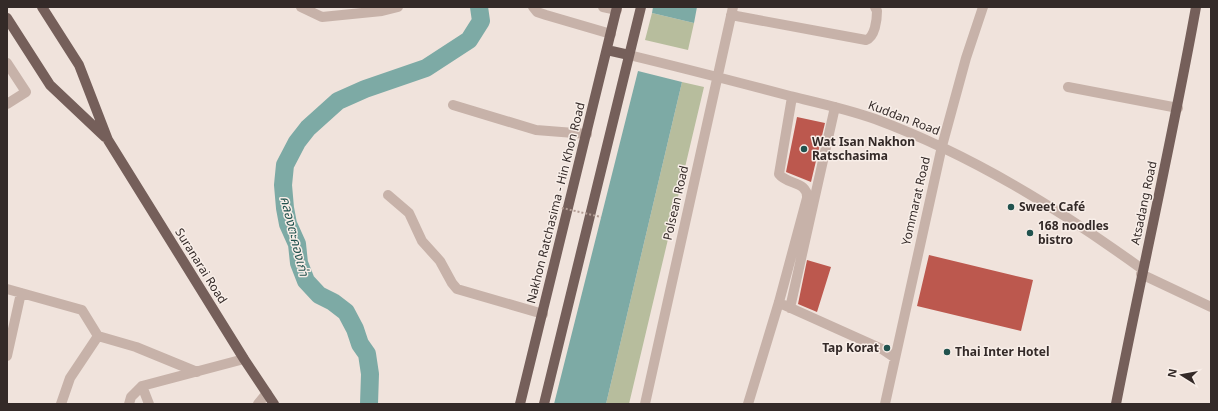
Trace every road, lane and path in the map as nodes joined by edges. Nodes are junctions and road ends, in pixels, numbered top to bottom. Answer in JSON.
{"nodes":[{"id":1,"x":42,"y":7,"type":"edge"},
{"id":2,"x":301,"y":7,"type":"edge"},
{"id":3,"x":398,"y":7,"type":"edge"},
{"id":4,"x":533,"y":7,"type":"edge"},
{"id":5,"x":602,"y":7,"type":"edge"},
{"id":6,"x":640,"y":7,"type":"edge"},
{"id":7,"x":875,"y":7,"type":"edge"},
{"id":8,"x":983,"y":7,"type":"edge"},
{"id":9,"x":1196,"y":7,"type":"edge"},
{"id":10,"x":617,"y":9,"type":"edge"},
{"id":11,"x":732,"y":11,"type":"edge"},
{"id":12,"x":321,"y":12,"type":"edge"},
{"id":13,"x":7,"y":18,"type":"edge"},
{"id":14,"x":611,"y":34,"type":"junction"},
{"id":15,"x":607,"y":50,"type":"junction"},
{"id":16,"x":629,"y":55,"type":"junction"},
{"id":17,"x":7,"y":63,"type":"edge"},
{"id":18,"x":718,"y":77,"type":"junction"},
{"id":19,"x":1068,"y":87,"type":"dead end"},
{"id":20,"x":792,"y":96,"type":"junction"},
{"id":21,"x":7,"y":104,"type":"edge"},
{"id":22,"x":453,"y":105,"type":"dead end"},
{"id":23,"x":836,"y":107,"type":"junction"},
{"id":24,"x":1178,"y":108,"type":"junction"},
{"id":25,"x":587,"y":134,"type":"junction"},
{"id":26,"x":108,"y":140,"type":"junction"},
{"id":27,"x":942,"y":146,"type":"junction"},
{"id":28,"x":388,"y":195,"type":"dead end"},
{"id":29,"x":558,"y":207,"type":"dead end"},
{"id":30,"x":601,"y":217,"type":"dead end"},
{"id":31,"x":1142,"y":271,"type":"junction"},
{"id":32,"x":7,"y":289,"type":"edge"},
{"id":33,"x":21,"y":293,"type":"junction"},
{"id":34,"x":779,"y":302,"type":"junction"},
{"id":35,"x":1211,"y":307,"type":"edge"},
{"id":36,"x":790,"y":308,"type":"junction"},
{"id":37,"x":543,"y":314,"type":"junction"},
{"id":38,"x":98,"y":336,"type":"junction"},
{"id":39,"x":7,"y":356,"type":"edge"},
{"id":40,"x":894,"y":357,"type":"junction"},
{"id":41,"x":244,"y":359,"type":"junction"},
{"id":42,"x":197,"y":372,"type":"junction"},
{"id":43,"x":142,"y":386,"type":"junction"},
{"id":44,"x":267,"y":393,"type":"junction"},
{"id":45,"x":61,"y":404,"type":"edge"},
{"id":46,"x":129,"y":404,"type":"edge"},
{"id":47,"x":149,"y":404,"type":"edge"},
{"id":48,"x":258,"y":404,"type":"edge"},
{"id":49,"x":274,"y":404,"type":"edge"},
{"id":50,"x":520,"y":404,"type":"edge"},
{"id":51,"x":544,"y":404,"type":"edge"},
{"id":52,"x":645,"y":404,"type":"edge"},
{"id":53,"x":748,"y":404,"type":"edge"},
{"id":54,"x":885,"y":404,"type":"edge"},
{"id":55,"x":1116,"y":404,"type":"edge"}],
"edges":[{"from":1,"to":26,"type":"main road","name":"Suranarai Road"},
{"from":2,"to":12,"type":"street"},
{"from":3,"to":12,"type":"street"},
{"from":4,"to":14,"type":"street"},
{"from":5,"to":10,"type":"street"},
{"from":6,"to":16,"type":"main road"},
{"from":7,"to":11,"type":"street"},
{"from":8,"to":27,"type":"street","name":"Yommarat Road"},
{"from":9,"to":24,"type":"main road","name":"Atsadang Road"},
{"from":10,"to":14,"type":"main road","name":"Nakhon Ratchasima - Hin Khon Road"},
{"from":11,"to":18,"type":"street","name":"Polsean Road"},
{"from":13,"to":26,"type":"main road","name":"Suranarai Road"},
{"from":14,"to":15,"type":"main road","name":"Nakhon Ratchasima - Hin Khon Road"},
{"from":15,"to":16,"type":"main road"},
{"from":15,"to":25,"type":"main road","name":"Nakhon Ratchasima - Hin Khon Road"},
{"from":16,"to":18,"type":"street","name":"Kuddan Road"},
{"from":16,"to":51,"type":"main road"},
{"from":17,"to":21,"type":"street"},
{"from":18,"to":20,"type":"street","name":"Kuddan Road"},
{"from":18,"to":52,"type":"street","name":"Polsean Road"},
{"from":19,"to":24,"type":"street"},
{"from":20,"to":23,"type":"street","name":"Kuddan Road"},
{"from":20,"to":34,"type":"street"},
{"from":22,"to":25,"type":"street"},
{"from":23,"to":27,"type":"street","name":"Kuddan Road"},
{"from":23,"to":36,"type":"street"},
{"from":24,"to":31,"type":"main road","name":"Atsadang Road"},
{"from":25,"to":37,"type":"main road","name":"Nakhon Ratchasima - Hin Khon Road"},
{"from":26,"to":41,"type":"main road","name":"Suranarai Road"},
{"from":27,"to":31,"type":"street","name":"Kuddan Road"},
{"from":27,"to":40,"type":"street","name":"Yommarat Road"},
{"from":28,"to":37,"type":"street"},
{"from":29,"to":30,"type":"path","bridge":true},
{"from":31,"to":35,"type":"street","name":"Kuddan Road"},
{"from":31,"to":55,"type":"main road","name":"Atsadang Road"},
{"from":32,"to":33,"type":"street"},
{"from":33,"to":38,"type":"street"},
{"from":33,"to":39,"type":"street"},
{"from":34,"to":36,"type":"street"},
{"from":34,"to":53,"type":"street"},
{"from":36,"to":40,"type":"street"},
{"from":37,"to":50,"type":"main road","name":"Nakhon Ratchasima - Hin Khon Road"},
{"from":38,"to":42,"type":"street"},
{"from":38,"to":45,"type":"street"},
{"from":40,"to":54,"type":"street","name":"Yommarat Road"},
{"from":41,"to":42,"type":"street"},
{"from":41,"to":44,"type":"main road","name":"Suranarai Road"},
{"from":42,"to":43,"type":"street"},
{"from":43,"to":46,"type":"street"},
{"from":43,"to":47,"type":"street"},
{"from":44,"to":48,"type":"street"},
{"from":44,"to":49,"type":"main road","name":"Suranarai Road"}]}
